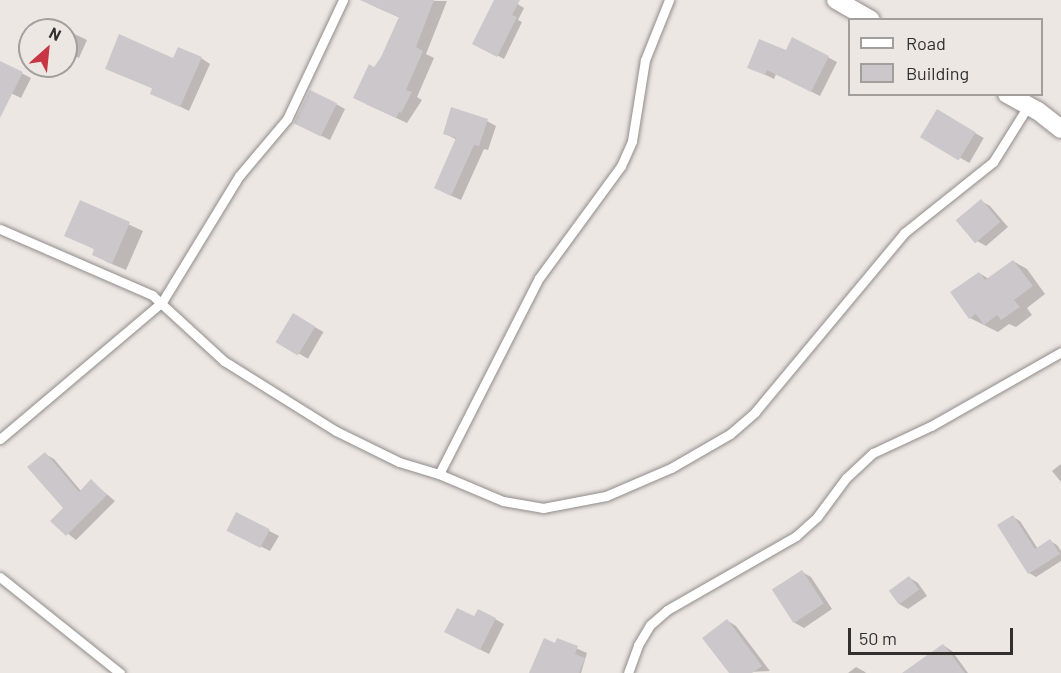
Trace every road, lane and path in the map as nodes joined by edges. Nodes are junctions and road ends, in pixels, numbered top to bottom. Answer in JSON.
{"nodes":[{"id":1,"x":343,"y":0,"type":"edge"},
{"id":2,"x":669,"y":0,"type":"edge"},
{"id":3,"x":836,"y":0,"type":"edge"},
{"id":4,"x":868,"y":18,"type":"edge"},
{"id":5,"x":1010,"y":96,"type":"edge"},
{"id":6,"x":1028,"y":106,"type":"junction"},
{"id":7,"x":1061,"y":129,"type":"edge"},
{"id":8,"x":0,"y":229,"type":"edge"},
{"id":9,"x":162,"y":302,"type":"junction"},
{"id":10,"x":1061,"y":352,"type":"edge"},
{"id":11,"x":0,"y":438,"type":"edge"},
{"id":12,"x":439,"y":474,"type":"junction"},
{"id":13,"x":0,"y":577,"type":"edge"},
{"id":14,"x":120,"y":673,"type":"edge"},
{"id":15,"x":628,"y":673,"type":"edge"}],
"edges":[{"from":1,"to":9,"type":"lane"},
{"from":2,"to":12,"type":"lane"},
{"from":3,"to":4,"type":"street"},
{"from":5,"to":6,"type":"street"},
{"from":6,"to":7,"type":"street"},
{"from":6,"to":12,"type":"lane"},
{"from":8,"to":9,"type":"lane"},
{"from":9,"to":11,"type":"lane"},
{"from":9,"to":12,"type":"lane"},
{"from":10,"to":15,"type":"lane"},
{"from":13,"to":14,"type":"lane"}]}
